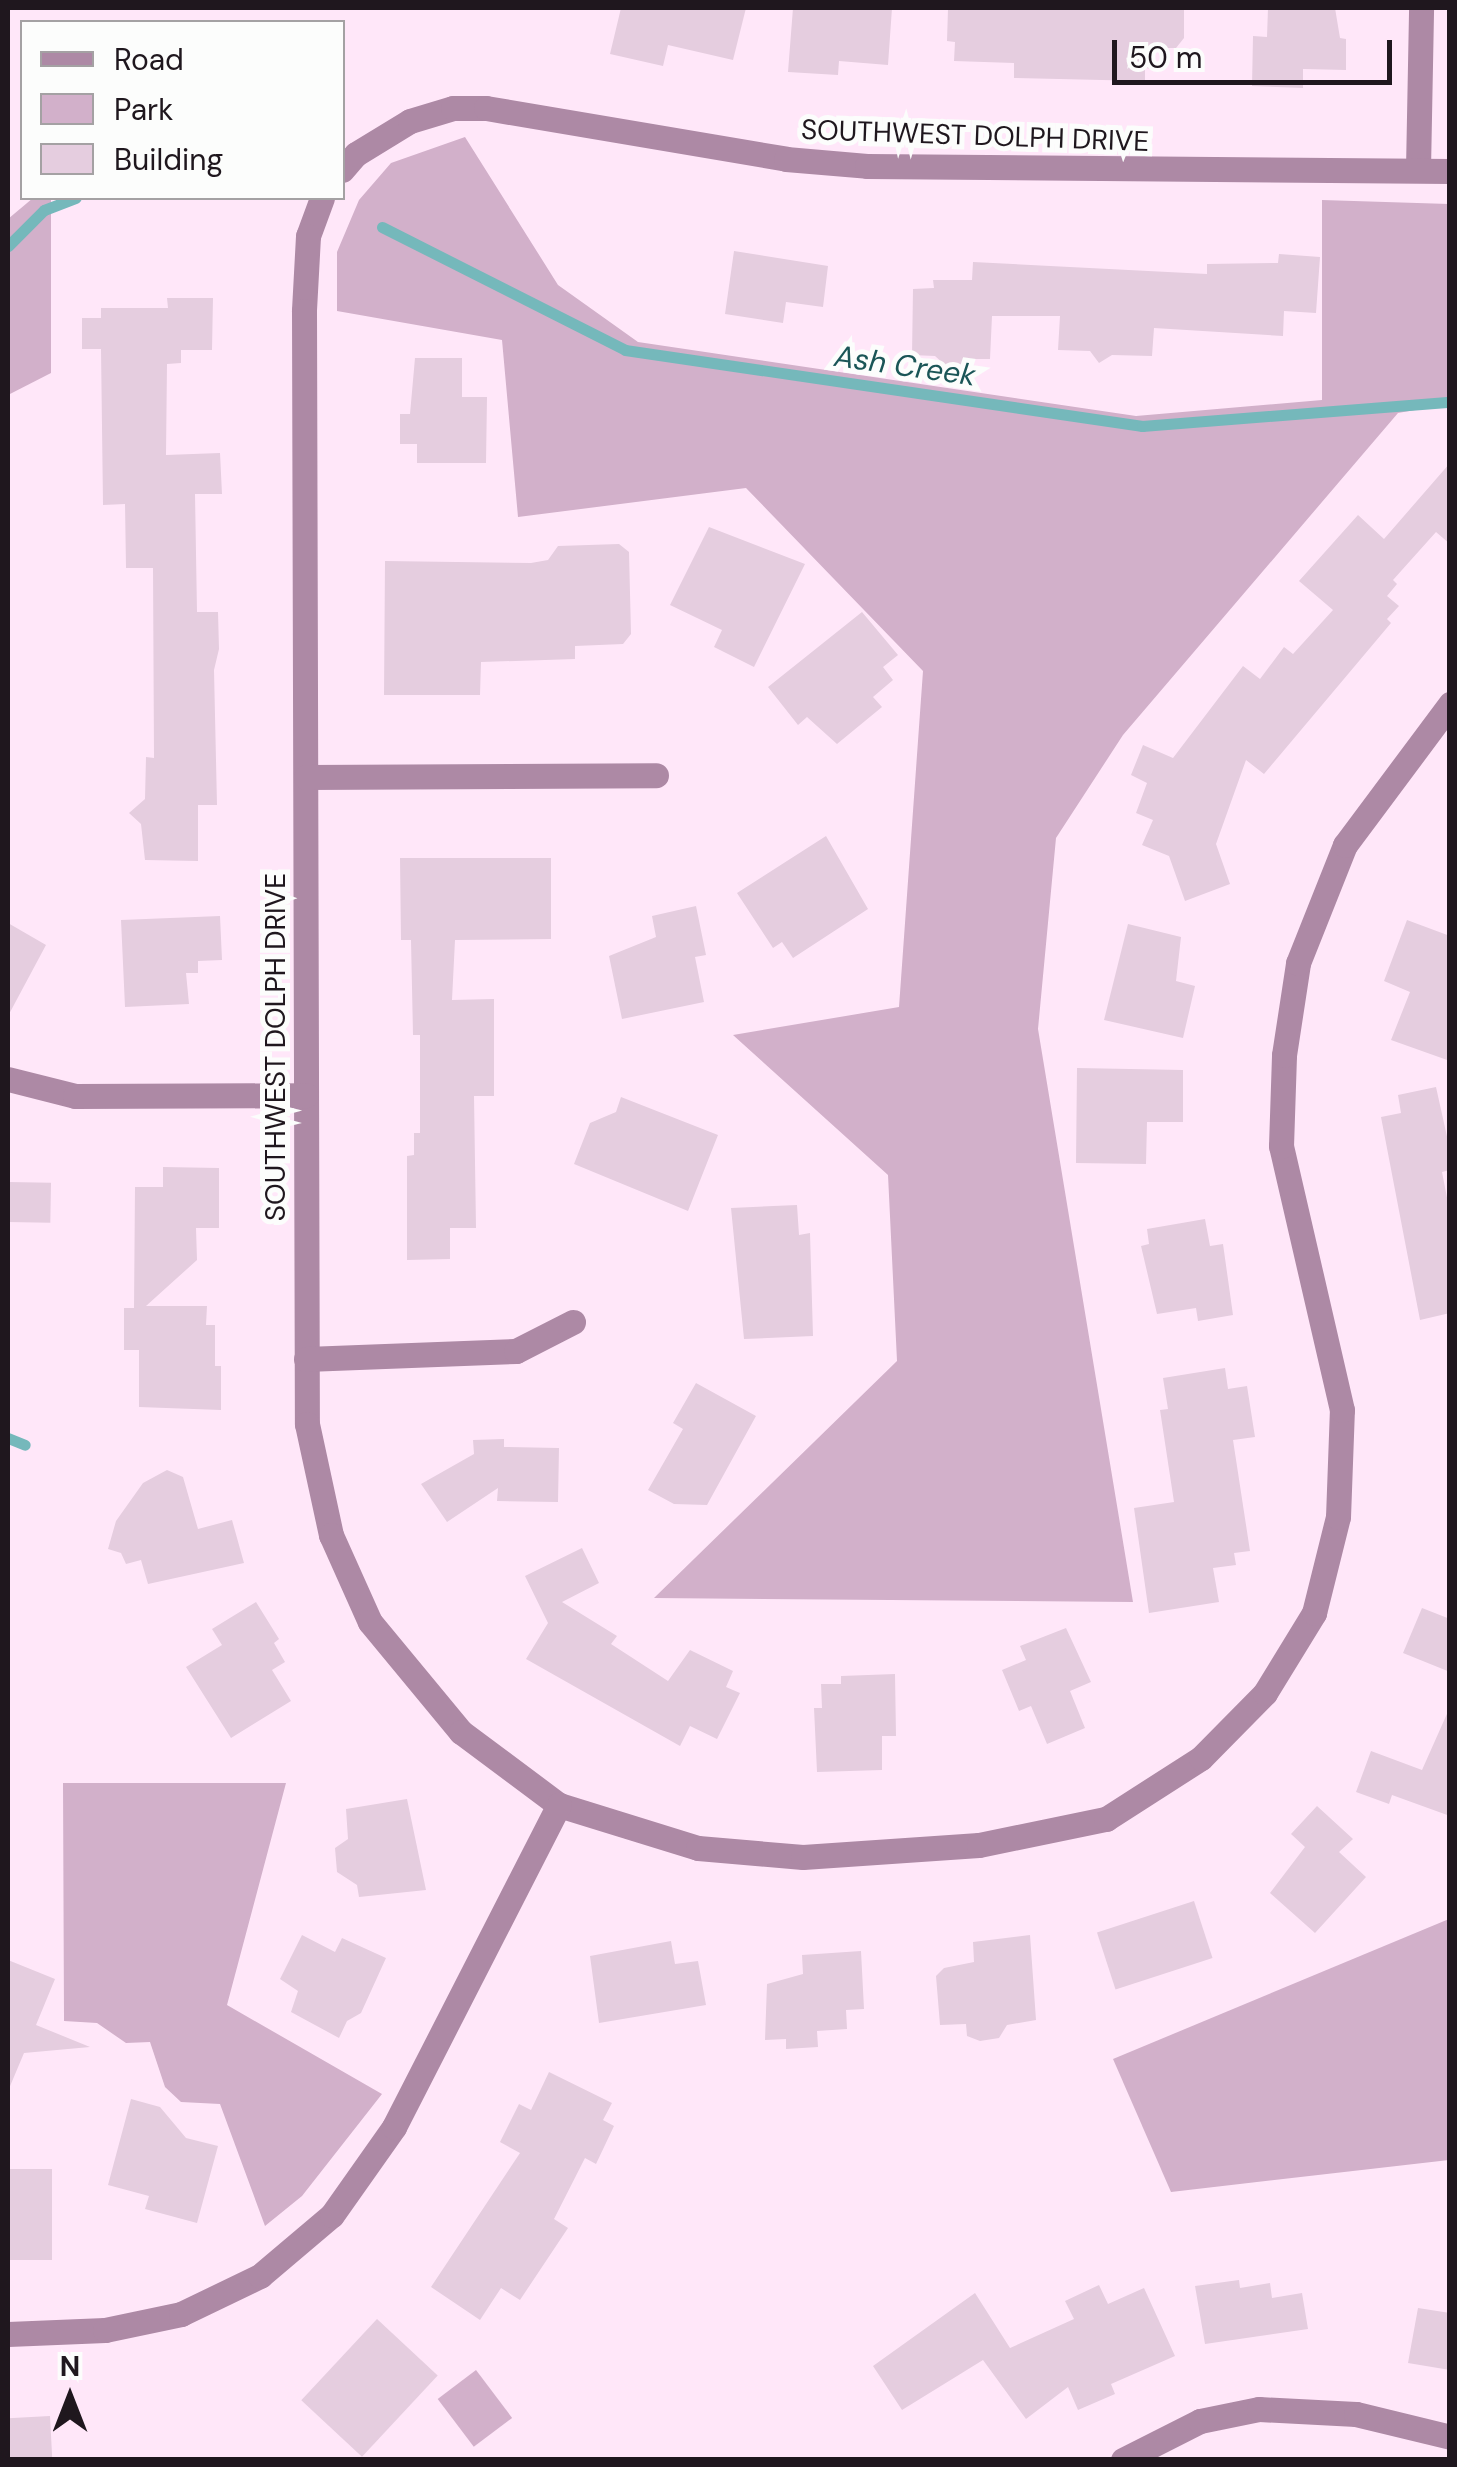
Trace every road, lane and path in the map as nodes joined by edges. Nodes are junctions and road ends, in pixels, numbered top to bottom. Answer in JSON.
{"nodes":[{"id":1,"x":1421,"y":8,"type":"edge"},
{"id":2,"x":345,"y":167,"type":"edge"},
{"id":3,"x":1418,"y":169,"type":"junction"},
{"id":4,"x":1450,"y":171,"type":"edge"},
{"id":5,"x":321,"y":200,"type":"edge"},
{"id":6,"x":1450,"y":704,"type":"edge"},
{"id":7,"x":656,"y":775,"type":"dead end"},
{"id":8,"x":306,"y":777,"type":"junction"},
{"id":9,"x":8,"y":1079,"type":"edge"},
{"id":10,"x":306,"y":1096,"type":"junction"},
{"id":11,"x":574,"y":1322,"type":"dead end"},
{"id":12,"x":306,"y":1359,"type":"junction"},
{"id":13,"x":558,"y":1805,"type":"junction"},
{"id":14,"x":8,"y":2334,"type":"edge"},
{"id":15,"x":1450,"y":2438,"type":"edge"},
{"id":16,"x":1123,"y":2460,"type":"edge"}],
"edges":[{"from":1,"to":3,"type":"street"},
{"from":2,"to":3,"type":"street","name":"SOUTHWEST DOLPH DRIVE"},
{"from":3,"to":4,"type":"street","name":"SOUTHWEST DOLPH DRIVE"},
{"from":5,"to":8,"type":"street","name":"SOUTHWEST DOLPH DRIVE"},
{"from":6,"to":13,"type":"street","name":"SOUTHWEST DOLPH DRIVE"},
{"from":7,"to":8,"type":"street"},
{"from":8,"to":10,"type":"street","name":"SOUTHWEST DOLPH DRIVE"},
{"from":9,"to":10,"type":"street"},
{"from":10,"to":12,"type":"street","name":"SOUTHWEST DOLPH DRIVE"},
{"from":11,"to":12,"type":"street"},
{"from":12,"to":13,"type":"street","name":"SOUTHWEST DOLPH DRIVE"},
{"from":13,"to":14,"type":"street"},
{"from":15,"to":16,"type":"street"}]}
